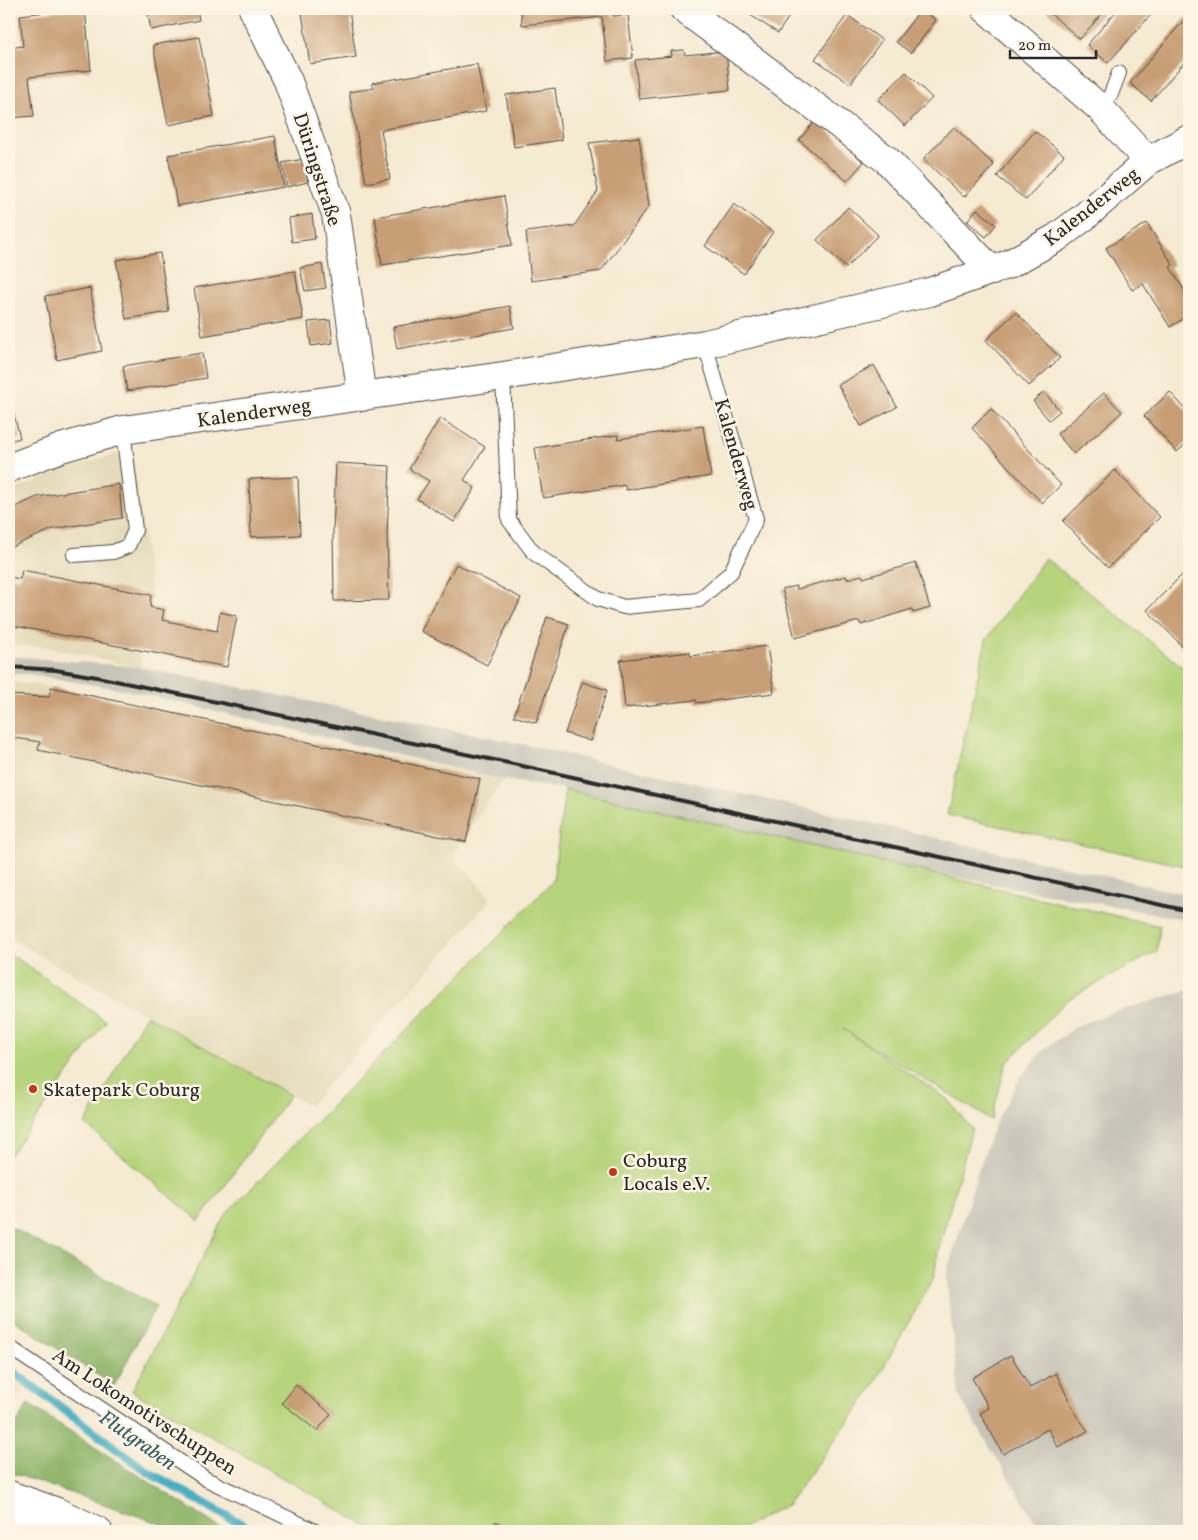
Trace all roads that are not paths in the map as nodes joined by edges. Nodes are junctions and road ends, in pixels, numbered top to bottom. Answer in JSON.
{"nodes":[{"id":1,"x":253,"y":9,"type":"edge"},
{"id":2,"x":684,"y":9,"type":"edge"},
{"id":3,"x":986,"y":9,"type":"edge"},
{"id":4,"x":1119,"y":73,"type":"dead end"},
{"id":5,"x":1101,"y":108,"type":"junction"},
{"id":6,"x":1189,"y":139,"type":"edge"},
{"id":7,"x":1148,"y":161,"type":"junction"},
{"id":8,"x":992,"y":271,"type":"junction"},
{"id":9,"x":705,"y":344,"type":"junction"},
{"id":10,"x":503,"y":376,"type":"junction"},
{"id":11,"x":362,"y":397,"type":"junction"},
{"id":12,"x":123,"y":430,"type":"junction"},
{"id":13,"x":9,"y":468,"type":"edge"},
{"id":14,"x":74,"y":555,"type":"dead end"},
{"id":15,"x":9,"y":1347,"type":"edge"},
{"id":16,"x":9,"y":1495,"type":"edge"},
{"id":17,"x":9,"y":1518,"type":"edge"},
{"id":18,"x":41,"y":1531,"type":"edge"},
{"id":19,"x":98,"y":1531,"type":"edge"},
{"id":20,"x":315,"y":1531,"type":"edge"}],
"edges":[{"from":1,"to":11,"type":"main road","name":"Düringstraße"},
{"from":2,"to":8,"type":"main road"},
{"from":3,"to":5,"type":"main road"},
{"from":4,"to":5,"type":"lane"},
{"from":5,"to":7,"type":"main road"},
{"from":6,"to":7,"type":"main road","name":"Kalenderweg"},
{"from":7,"to":8,"type":"main road","name":"Kalenderweg"},
{"from":8,"to":9,"type":"main road","name":"Kalenderweg"},
{"from":9,"to":10,"type":"main road","name":"Kalenderweg"},
{"from":9,"to":10,"type":"lane","name":"Kalenderweg"},
{"from":10,"to":11,"type":"main road","name":"Kalenderweg"},
{"from":11,"to":12,"type":"main road","name":"Kalenderweg"},
{"from":12,"to":13,"type":"main road","name":"Kalenderweg"},
{"from":12,"to":14,"type":"lane"},
{"from":15,"to":20,"type":"lane","name":"Am Lokomotivschuppen"},
{"from":16,"to":19,"type":"main road"},
{"from":17,"to":18,"type":"main road"}]}
